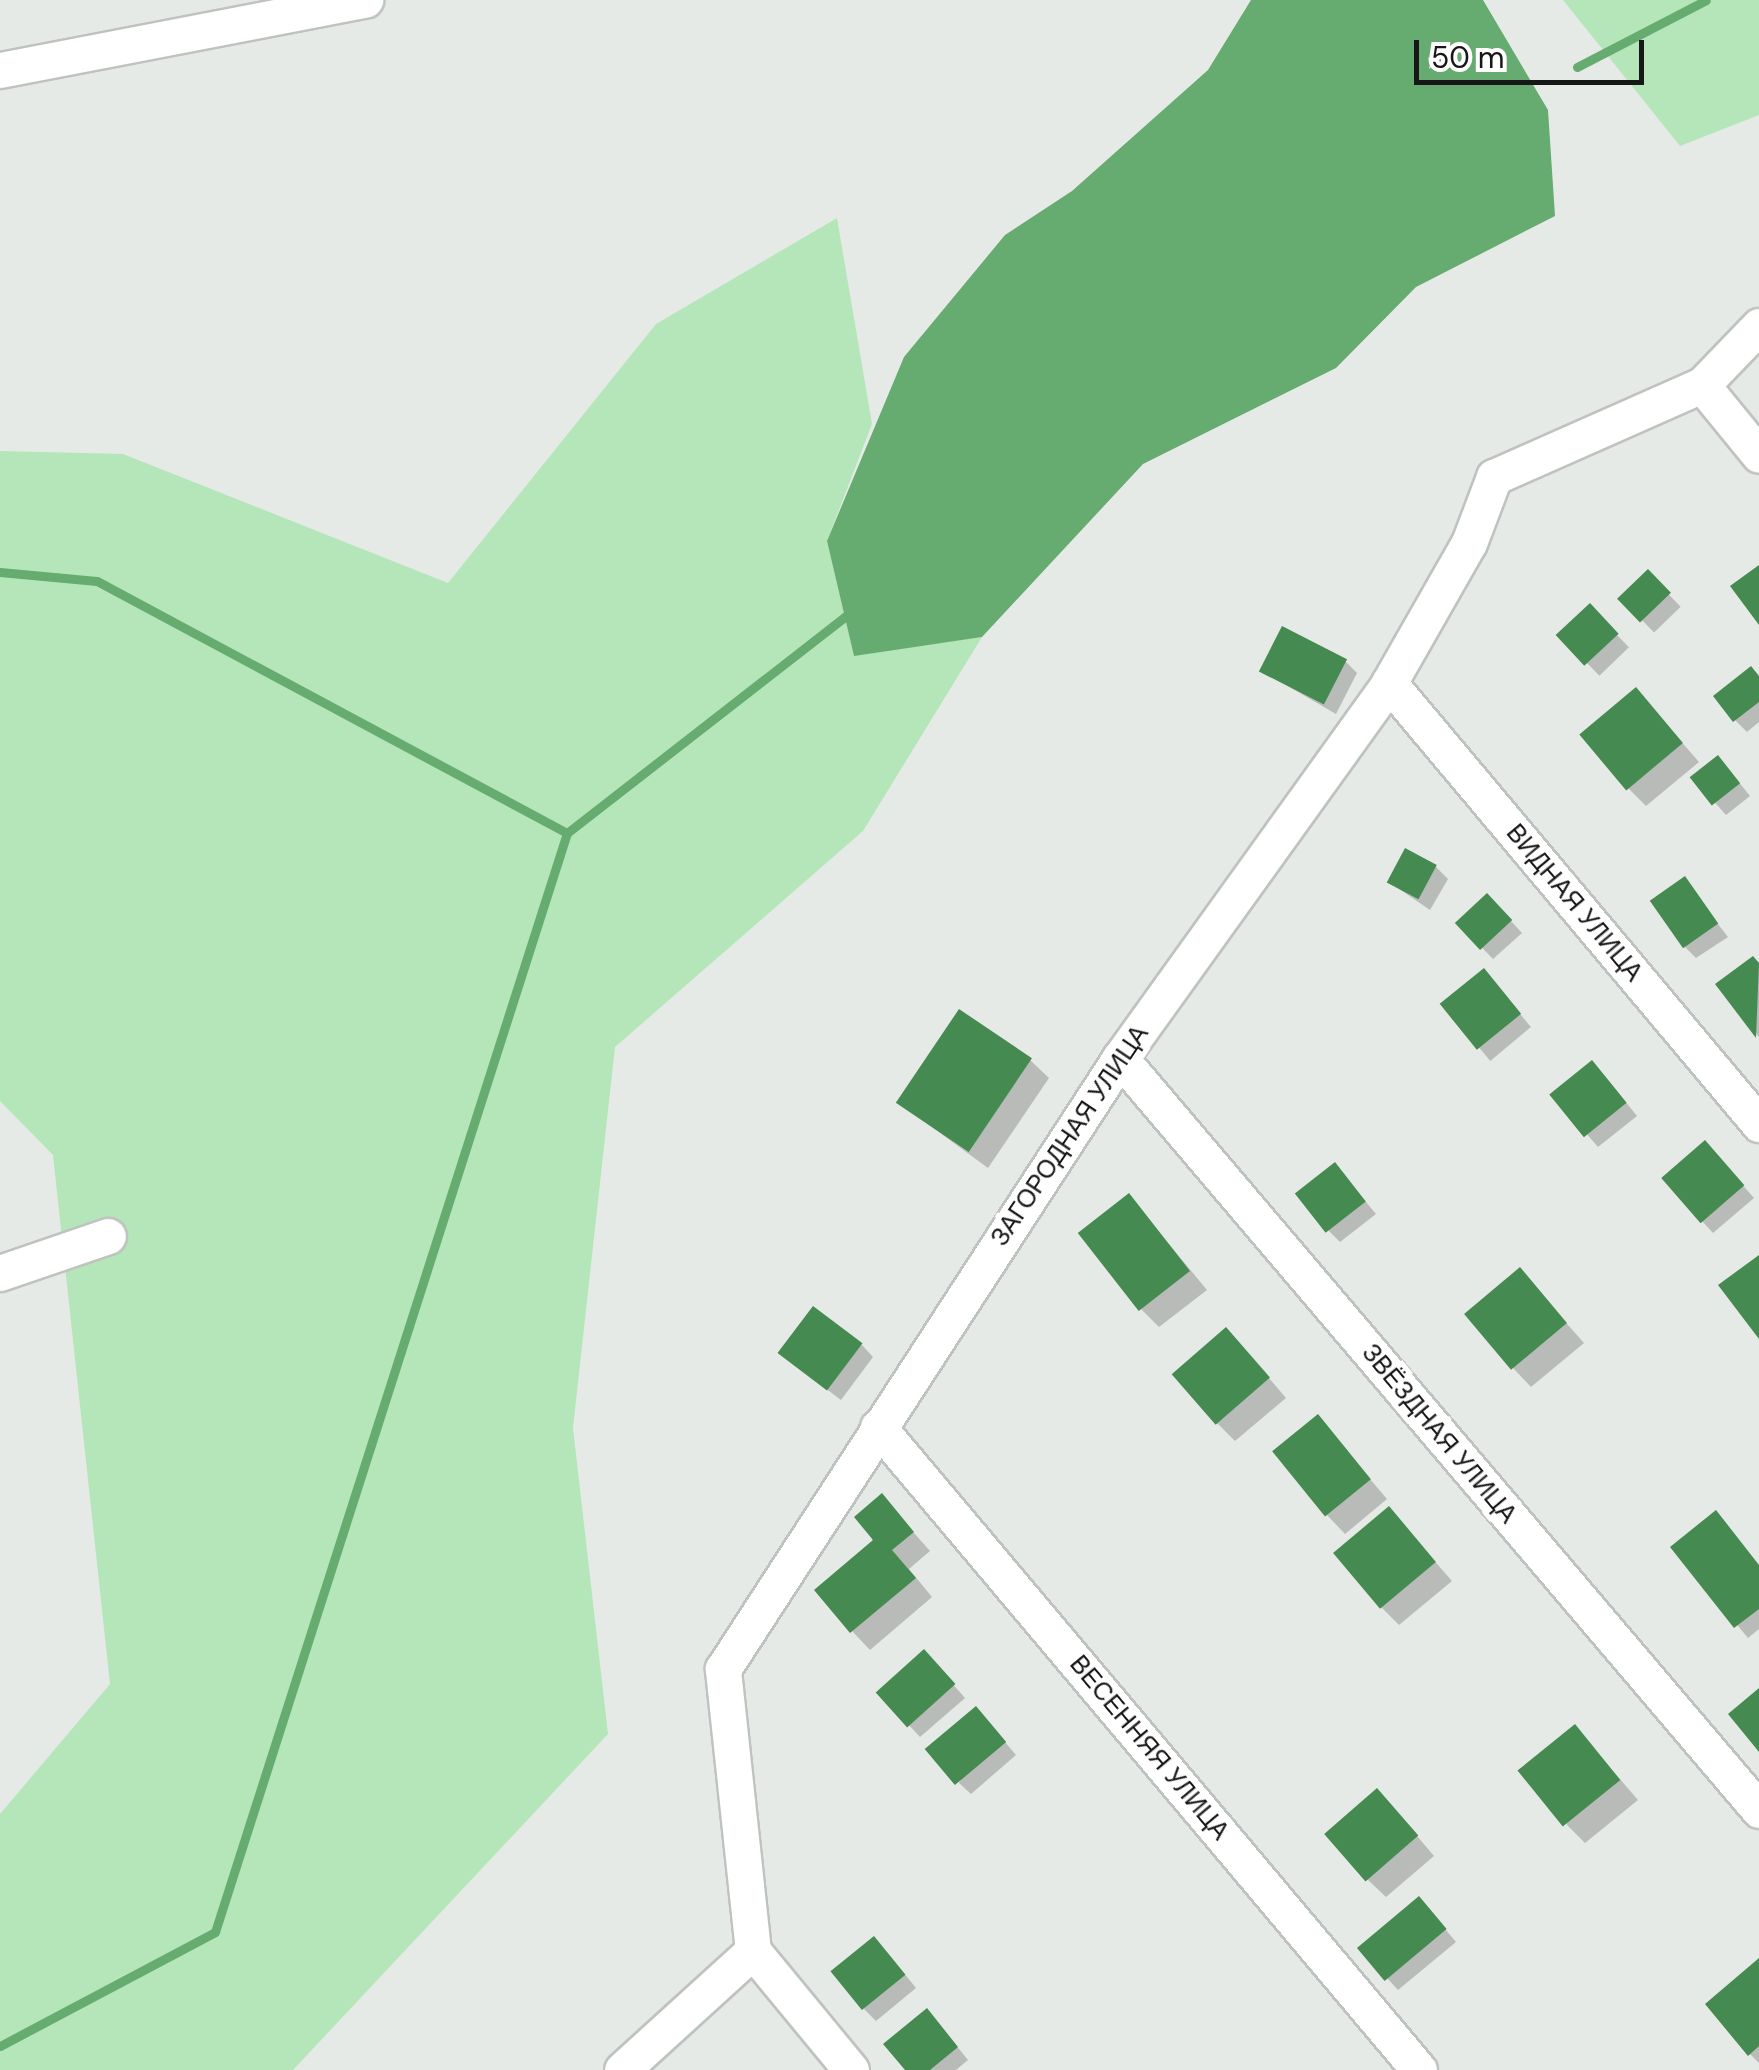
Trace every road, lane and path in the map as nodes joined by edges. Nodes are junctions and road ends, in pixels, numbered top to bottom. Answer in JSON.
{"nodes":[{"id":1,"x":365,"y":0,"type":"edge"},
{"id":2,"x":0,"y":70,"type":"edge"},
{"id":3,"x":1759,"y":326,"type":"edge"},
{"id":4,"x":1702,"y":384,"type":"junction"},
{"id":5,"x":1759,"y":455,"type":"edge"},
{"id":6,"x":1389,"y":683,"type":"junction"},
{"id":7,"x":1120,"y":1058,"type":"junction"},
{"id":8,"x":1759,"y":1124,"type":"edge"},
{"id":9,"x":108,"y":1236,"type":"dead end"},
{"id":10,"x":0,"y":1273,"type":"edge"},
{"id":11,"x":878,"y":1427,"type":"junction"},
{"id":12,"x":1759,"y":1810,"type":"edge"},
{"id":13,"x":753,"y":1951,"type":"junction"},
{"id":14,"x":622,"y":2070,"type":"edge"},
{"id":15,"x":852,"y":2070,"type":"edge"},
{"id":16,"x":1419,"y":2070,"type":"edge"}],
"edges":[{"from":1,"to":2,"type":"street"},
{"from":3,"to":4,"type":"street","name":"ЗАГОРОДНАЯ УЛИЦА"},
{"from":4,"to":5,"type":"street"},
{"from":4,"to":6,"type":"street","name":"ЗАГОРОДНАЯ УЛИЦА"},
{"from":6,"to":7,"type":"street","name":"ЗАГОРОДНАЯ УЛИЦА"},
{"from":6,"to":8,"type":"street","name":"ВИДНАЯ УЛИЦА"},
{"from":7,"to":11,"type":"street","name":"ЗАГОРОДНАЯ УЛИЦА"},
{"from":7,"to":12,"type":"street","name":"ЗВЁЗДНАЯ УЛИЦА"},
{"from":9,"to":10,"type":"street"},
{"from":11,"to":13,"type":"street","name":"ЗАГОРОДНАЯ УЛИЦА"},
{"from":11,"to":16,"type":"street","name":"ВЕСЕННЯЯ УЛИЦА"},
{"from":13,"to":14,"type":"street"},
{"from":13,"to":15,"type":"street"}]}
